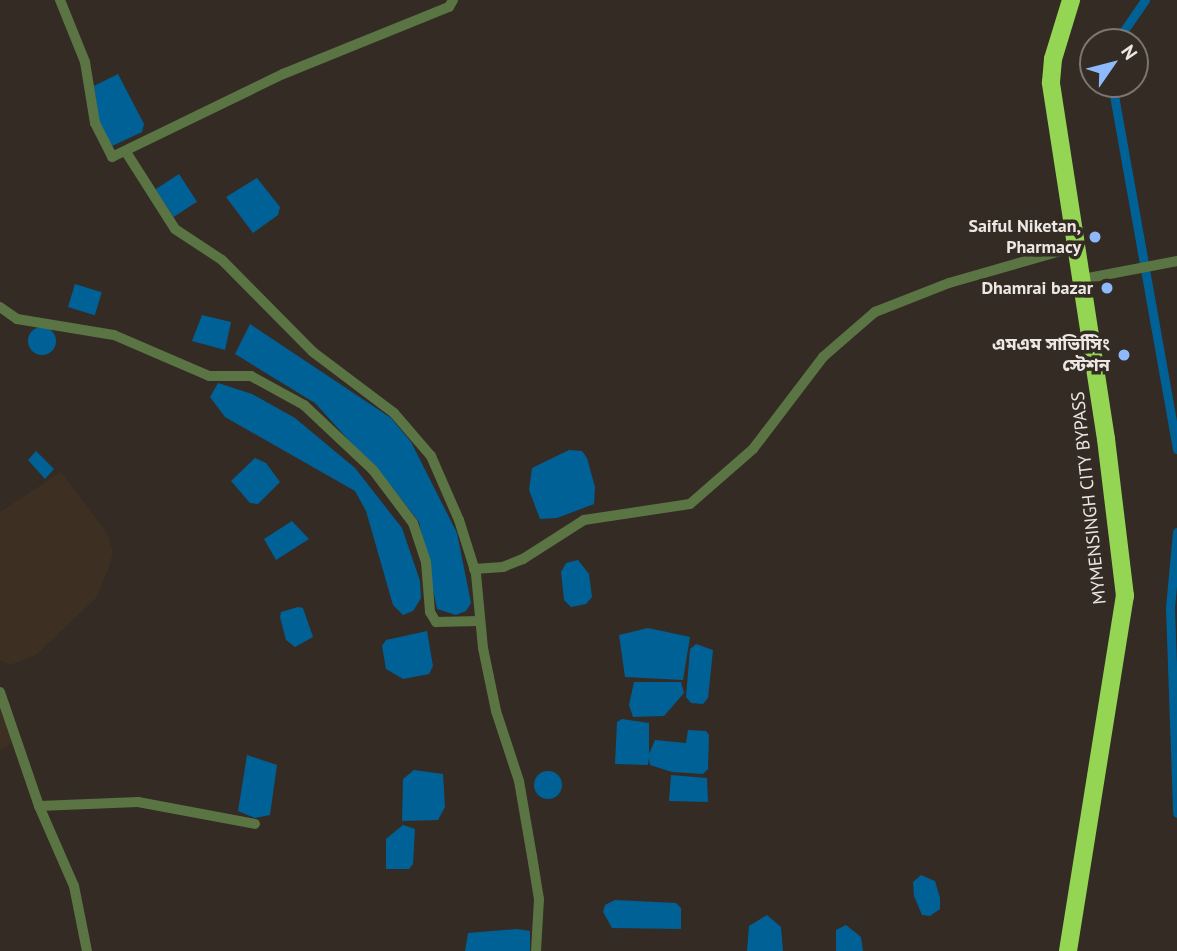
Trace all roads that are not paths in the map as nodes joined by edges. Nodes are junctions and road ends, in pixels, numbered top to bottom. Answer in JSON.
{"nodes":[{"id":1,"x":60,"y":0,"type":"edge"},
{"id":2,"x":453,"y":0,"type":"edge"},
{"id":3,"x":1071,"y":0,"type":"edge"},
{"id":4,"x":126,"y":152,"type":"junction"},
{"id":5,"x":1078,"y":246,"type":"junction"},
{"id":6,"x":1177,"y":261,"type":"edge"},
{"id":7,"x":1083,"y":279,"type":"junction"},
{"id":8,"x":0,"y":307,"type":"edge"},
{"id":9,"x":474,"y":569,"type":"junction"},
{"id":10,"x":480,"y":621,"type":"junction"},
{"id":11,"x":0,"y":692,"type":"edge"},
{"id":12,"x":39,"y":806,"type":"junction"},
{"id":13,"x":255,"y":824,"type":"dead end"},
{"id":14,"x":87,"y":951,"type":"edge"},
{"id":15,"x":536,"y":951,"type":"edge"},
{"id":16,"x":1068,"y":951,"type":"edge"}],
"edges":[{"from":1,"to":4,"type":"street"},
{"from":2,"to":4,"type":"street"},
{"from":3,"to":5,"type":"highway","name":"MYMENSINGH CITY BYPASS"},
{"from":4,"to":9,"type":"street"},
{"from":5,"to":7,"type":"highway","name":"MYMENSINGH CITY BYPASS"},
{"from":5,"to":9,"type":"street"},
{"from":6,"to":7,"type":"street"},
{"from":7,"to":16,"type":"highway","name":"MYMENSINGH CITY BYPASS"},
{"from":8,"to":10,"type":"street"},
{"from":9,"to":10,"type":"street"},
{"from":10,"to":15,"type":"street"},
{"from":11,"to":12,"type":"street"},
{"from":12,"to":13,"type":"street"},
{"from":12,"to":14,"type":"street"}]}
